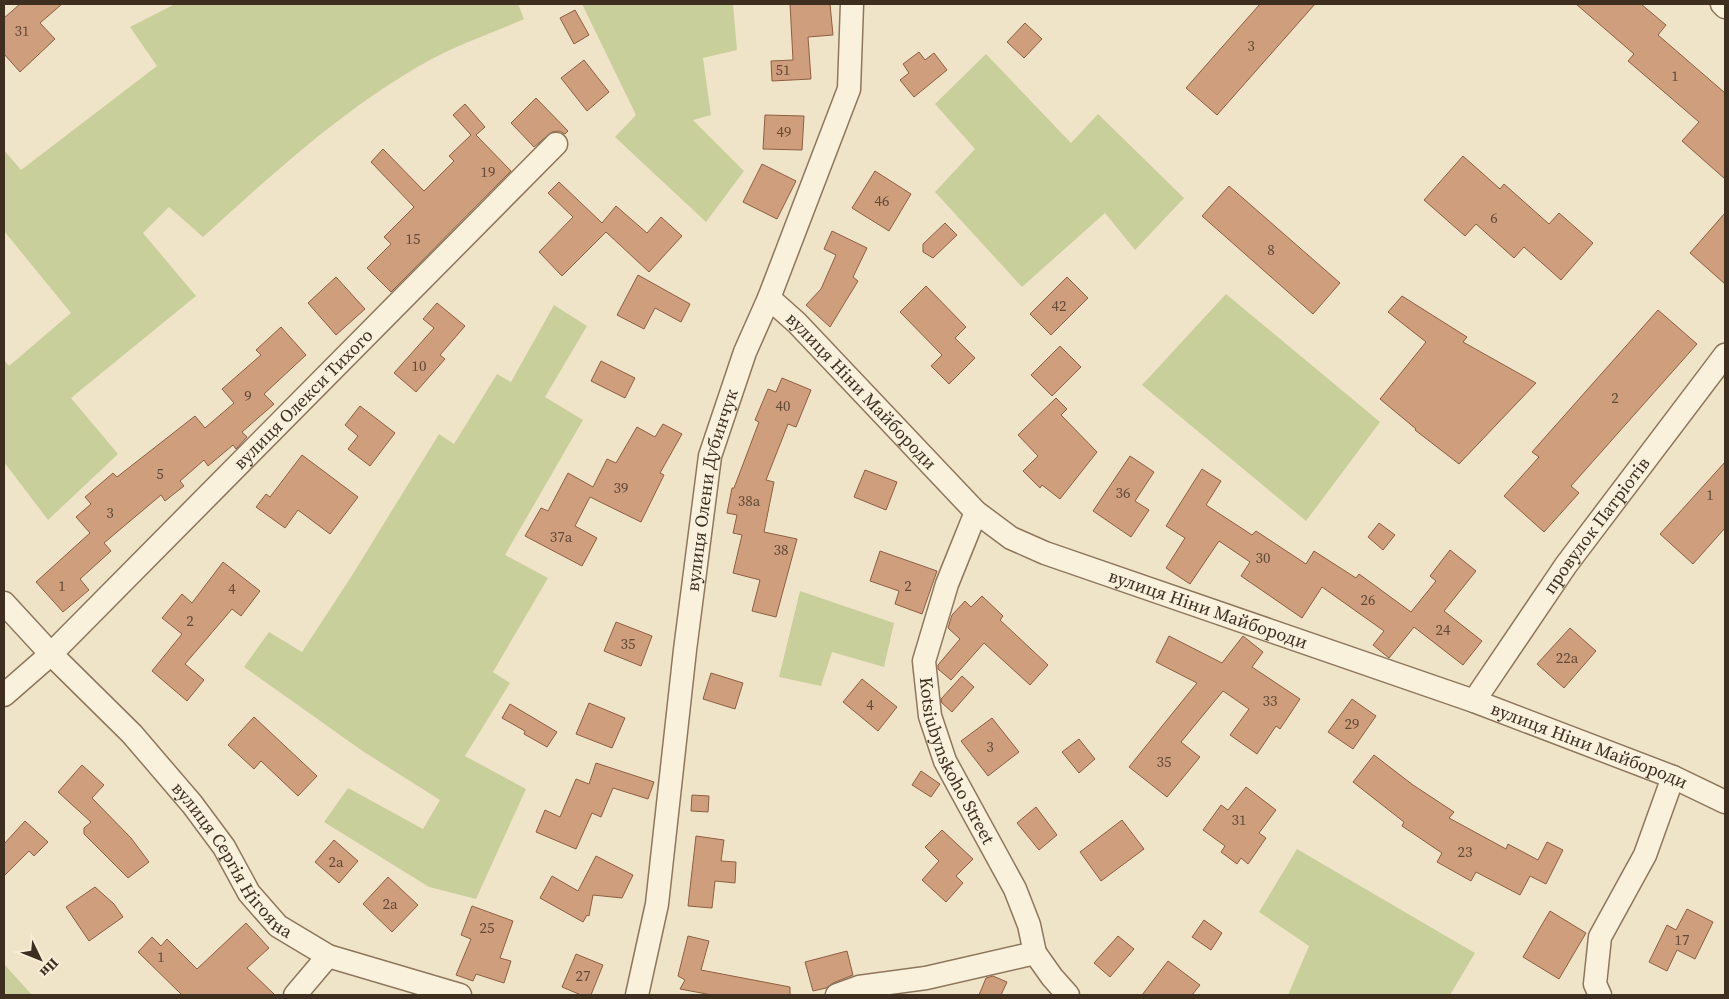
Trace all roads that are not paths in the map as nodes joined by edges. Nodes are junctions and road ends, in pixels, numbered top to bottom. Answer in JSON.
{"nodes":[{"id":1,"x":852,"y":4,"type":"edge"},
{"id":2,"x":1722,"y":4,"type":"edge"},
{"id":3,"x":1725,"y":6,"type":"edge"},
{"id":4,"x":556,"y":144,"type":"dead end"},
{"id":5,"x":769,"y":298,"type":"junction"},
{"id":6,"x":1725,"y":355,"type":"edge"},
{"id":7,"x":976,"y":512,"type":"junction"},
{"id":8,"x":4,"y":603,"type":"edge"},
{"id":9,"x":51,"y":654,"type":"junction"},
{"id":10,"x":4,"y":695,"type":"edge"},
{"id":11,"x":1474,"y":701,"type":"junction"},
{"id":12,"x":1673,"y":777,"type":"junction"},
{"id":13,"x":1725,"y":802,"type":"edge"},
{"id":14,"x":1035,"y":953,"type":"junction"},
{"id":15,"x":328,"y":956,"type":"junction"},
{"id":16,"x":295,"y":995,"type":"edge"},
{"id":17,"x":460,"y":995,"type":"edge"},
{"id":18,"x":637,"y":995,"type":"edge"},
{"id":19,"x":837,"y":995,"type":"edge"},
{"id":20,"x":1068,"y":995,"type":"edge"},
{"id":21,"x":1600,"y":995,"type":"edge"}],
"edges":[{"from":1,"to":5,"type":"street","name":"вулиця Олени Дубинчук"},
{"from":2,"to":3,"type":"street"},
{"from":4,"to":9,"type":"street","name":"вулиця Олекси Тихого"},
{"from":5,"to":7,"type":"street","name":"вулиця Ніни Майбороди"},
{"from":5,"to":18,"type":"street","name":"вулиця Олени Дубинчук"},
{"from":6,"to":11,"type":"street","name":"провулок Патріотів"},
{"from":7,"to":11,"type":"street","name":"вулиця Ніни Майбороди"},
{"from":7,"to":14,"type":"street","name":"Kotsiubynskoho Street"},
{"from":8,"to":9,"type":"street","name":"вулиця Сергія Нігояна"},
{"from":9,"to":10,"type":"street"},
{"from":9,"to":15,"type":"street","name":"вулиця Сергія Нігояна"},
{"from":11,"to":12,"type":"street","name":"вулиця Ніни Майбороди"},
{"from":12,"to":13,"type":"street","name":"вулиця Ніни Майбороди"},
{"from":12,"to":21,"type":"street"},
{"from":14,"to":19,"type":"street"},
{"from":14,"to":20,"type":"street","name":"Kotsiubynskoho Street"},
{"from":15,"to":16,"type":"street"},
{"from":15,"to":17,"type":"street","name":"вулиця Сергія Нігояна"}]}
